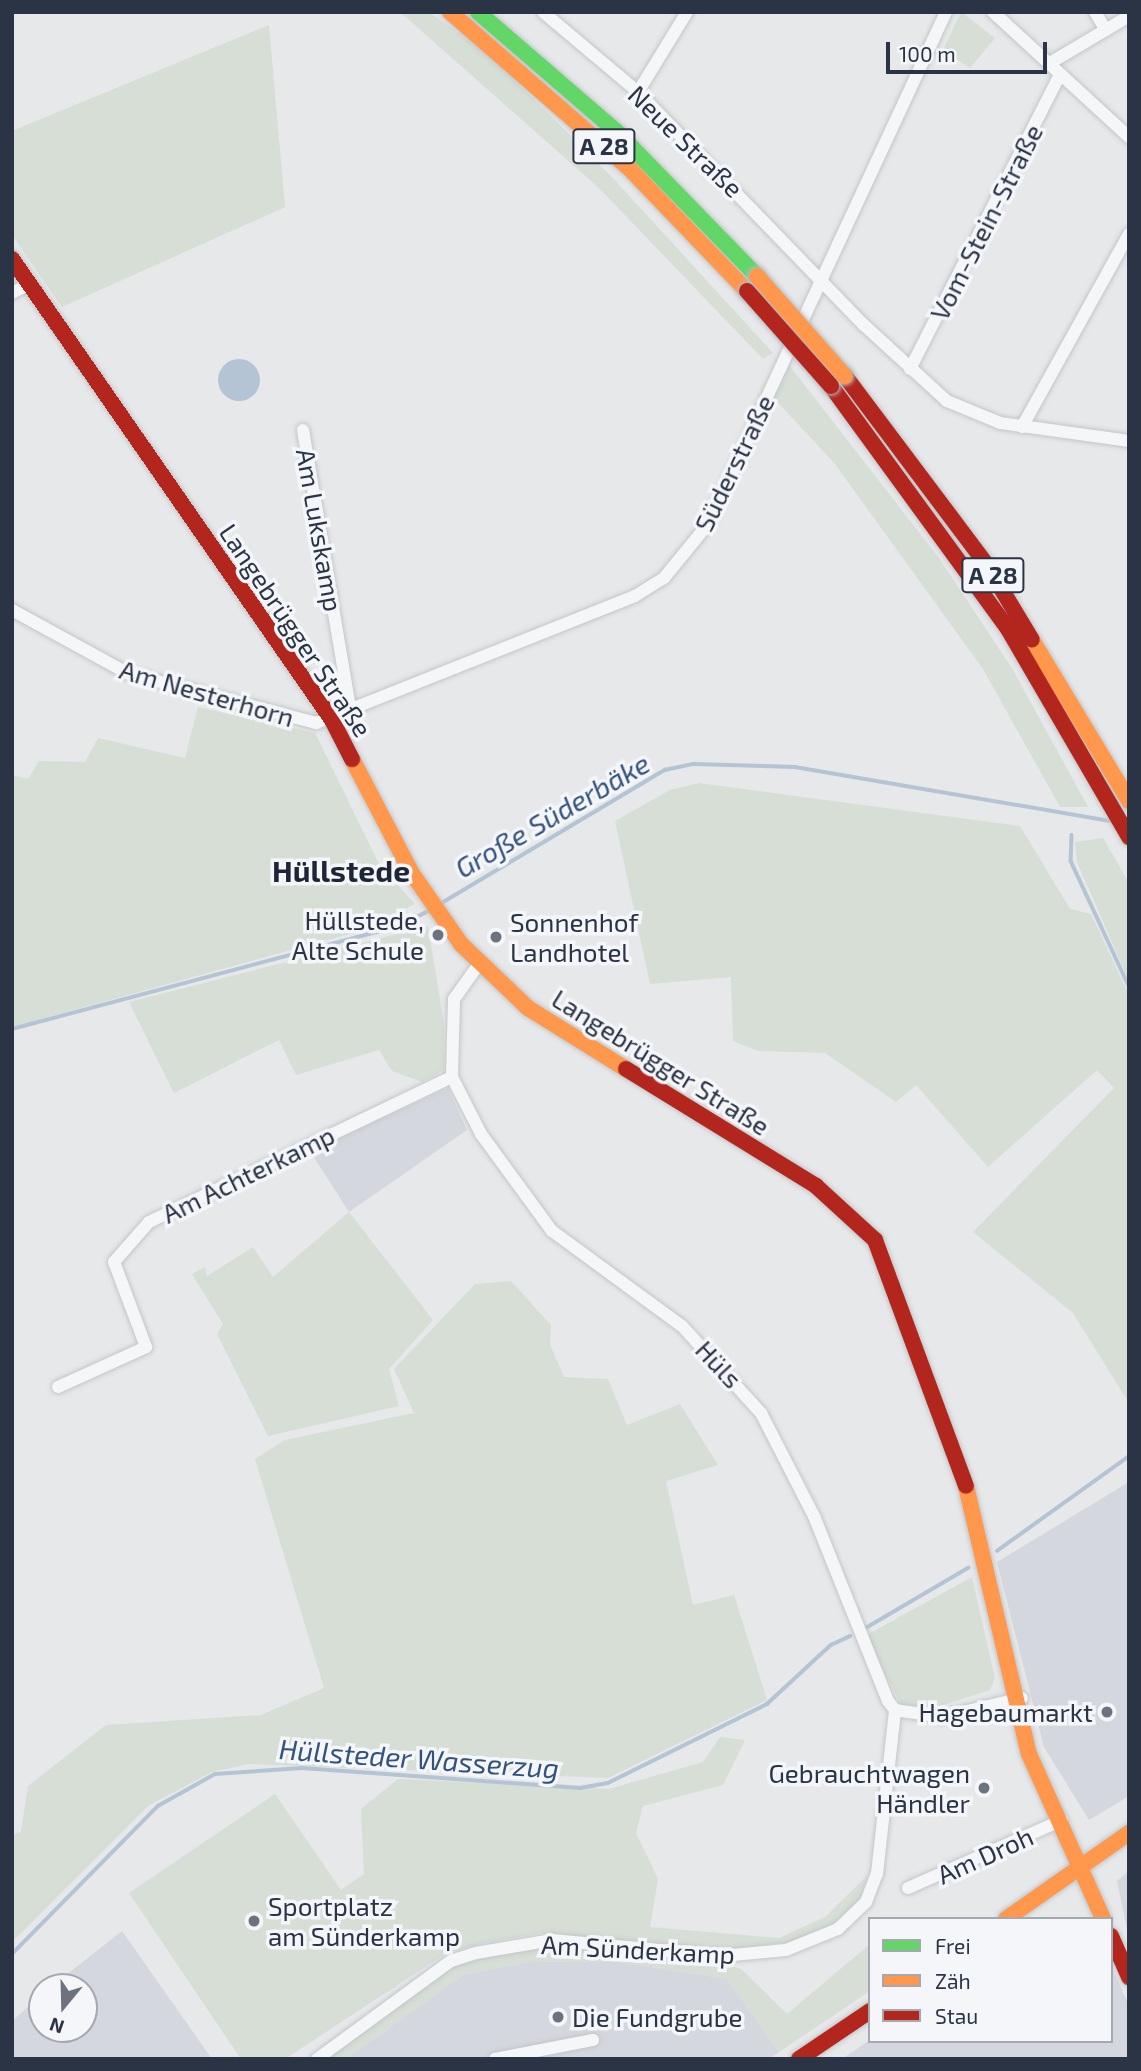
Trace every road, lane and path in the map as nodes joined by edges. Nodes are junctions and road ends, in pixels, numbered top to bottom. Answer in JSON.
{"nodes":[{"id":1,"x":450,"y":12,"type":"edge"},
{"id":2,"x":478,"y":12,"type":"edge"},
{"id":3,"x":543,"y":12,"type":"edge"},
{"id":4,"x":687,"y":12,"type":"edge"},
{"id":5,"x":946,"y":12,"type":"edge"},
{"id":6,"x":993,"y":12,"type":"edge"},
{"id":7,"x":1095,"y":12,"type":"edge"},
{"id":8,"x":1129,"y":16,"type":"edge"},
{"id":9,"x":560,"y":18,"type":"edge"},
{"id":10,"x":1106,"y":30,"type":"junction"},
{"id":11,"x":1050,"y":63,"type":"junction"},
{"id":12,"x":1060,"y":74,"type":"junction"},
{"id":13,"x":638,"y":92,"type":"junction"},
{"id":14,"x":1129,"y":137,"type":"edge"},
{"id":15,"x":1129,"y":234,"type":"edge"},
{"id":16,"x":12,"y":259,"type":"edge"},
{"id":17,"x":821,"y":278,"type":"junction"},
{"id":18,"x":30,"y":284,"type":"junction"},
{"id":19,"x":12,"y":293,"type":"edge"},
{"id":20,"x":910,"y":369,"type":"junction"},
{"id":21,"x":1021,"y":427,"type":"junction"},
{"id":22,"x":303,"y":430,"type":"dead end"},
{"id":23,"x":1129,"y":441,"type":"edge"},
{"id":24,"x":12,"y":610,"type":"edge"},
{"id":25,"x":351,"y":713,"type":"junction"},
{"id":26,"x":332,"y":720,"type":"junction"},
{"id":27,"x":1125,"y":793,"type":"edge"},
{"id":28,"x":1129,"y":837,"type":"edge"},
{"id":29,"x":479,"y":964,"type":"junction"},
{"id":30,"x":452,"y":1077,"type":"junction"},
{"id":31,"x":58,"y":1387,"type":"dead end"},
{"id":32,"x":1017,"y":1700,"type":"junction"},
{"id":33,"x":895,"y":1710,"type":"junction"},
{"id":34,"x":1062,"y":1821,"type":"junction"},
{"id":35,"x":1129,"y":1833,"type":"edge"},
{"id":36,"x":1081,"y":1867,"type":"junction"},
{"id":37,"x":908,"y":1888,"type":"dead end"},
{"id":38,"x":1009,"y":1917,"type":"edge"},
{"id":39,"x":1102,"y":1917,"type":"edge"},
{"id":40,"x":1113,"y":1941,"type":"edge"},
{"id":41,"x":1129,"y":1977,"type":"edge"},
{"id":42,"x":868,"y":2012,"type":"edge"},
{"id":43,"x":593,"y":2040,"type":"dead end"},
{"id":44,"x":317,"y":2059,"type":"edge"},
{"id":45,"x":495,"y":2059,"type":"edge"},
{"id":46,"x":799,"y":2059,"type":"edge"}],
"edges":[{"from":1,"to":28,"type":"main road","number":"A 28","bridge":true},
{"from":2,"to":27,"type":"main road","number":"A 28","bridge":true},
{"from":3,"to":9,"type":"street","name":"Neue Straße"},
{"from":4,"to":13,"type":"street"},
{"from":5,"to":17,"type":"street","name":"Süderstraße"},
{"from":6,"to":11,"type":"street"},
{"from":7,"to":10,"type":"street"},
{"from":8,"to":10,"type":"street"},
{"from":9,"to":13,"type":"street","name":"Neue Straße"},
{"from":10,"to":11,"type":"street"},
{"from":11,"to":12,"type":"street"},
{"from":12,"to":14,"type":"street"},
{"from":12,"to":20,"type":"street","name":"Vom-Stein-Straße"},
{"from":13,"to":17,"type":"street","name":"Neue Straße"},
{"from":15,"to":21,"type":"street"},
{"from":16,"to":18,"type":"main road","name":"Langebrügger Straße"},
{"from":17,"to":20,"type":"street","name":"Neue Straße"},
{"from":17,"to":25,"type":"street","name":"Süderstraße"},
{"from":18,"to":19,"type":"street"},
{"from":18,"to":26,"type":"main road","name":"Langebrügger Straße"},
{"from":20,"to":21,"type":"street","name":"Neue Straße"},
{"from":21,"to":23,"type":"street","name":"Neue Straße"},
{"from":22,"to":25,"type":"street","name":"Am Lukskamp"},
{"from":24,"to":26,"type":"street","name":"Am Nesterhorn"},
{"from":25,"to":26,"type":"street","name":"Süderstraße"},
{"from":26,"to":29,"type":"main road","name":"Langebrügger Straße"},
{"from":29,"to":30,"type":"street","name":"Hüls"},
{"from":29,"to":32,"type":"main road","name":"Langebrügger Straße"},
{"from":30,"to":31,"type":"street","name":"Am Achterkamp"},
{"from":30,"to":33,"type":"street","name":"Hüls"},
{"from":32,"to":33,"type":"street"},
{"from":32,"to":34,"type":"main road","name":"Langebrügger Straße"},
{"from":33,"to":44,"type":"street","name":"Am Sünderkamp"},
{"from":34,"to":36,"type":"main road","name":"Langebrügger Straße"},
{"from":34,"to":37,"type":"street","name":"Am Droh"},
{"from":35,"to":36,"type":"main road"},
{"from":36,"to":38,"type":"main road"},
{"from":36,"to":39,"type":"main road","name":"Langebrügger Straße"},
{"from":40,"to":41,"type":"main road"},
{"from":42,"to":46,"type":"main road"},
{"from":43,"to":45,"type":"street"}]}
